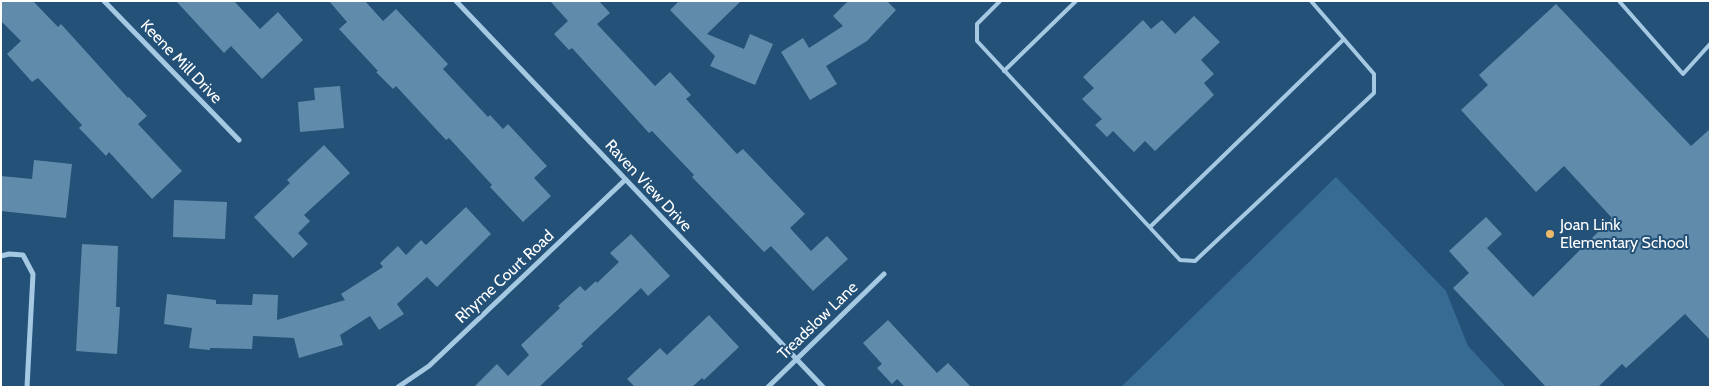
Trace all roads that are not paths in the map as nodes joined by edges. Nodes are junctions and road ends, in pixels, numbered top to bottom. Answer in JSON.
{"nodes":[{"id":1,"x":104,"y":1,"type":"edge"},
{"id":2,"x":456,"y":1,"type":"edge"},
{"id":3,"x":1000,"y":1,"type":"edge"},
{"id":4,"x":1076,"y":1,"type":"edge"},
{"id":5,"x":1311,"y":1,"type":"edge"},
{"id":6,"x":1619,"y":1,"type":"edge"},
{"id":7,"x":1344,"y":39,"type":"junction"},
{"id":8,"x":1710,"y":44,"type":"edge"},
{"id":9,"x":1004,"y":71,"type":"junction"},
{"id":10,"x":240,"y":140,"type":"dead end"},
{"id":11,"x":626,"y":180,"type":"junction"},
{"id":12,"x":1150,"y":227,"type":"junction"},
{"id":13,"x":1,"y":256,"type":"edge"},
{"id":14,"x":884,"y":274,"type":"dead end"},
{"id":15,"x":797,"y":360,"type":"junction"},
{"id":16,"x":27,"y":387,"type":"edge"},
{"id":17,"x":398,"y":387,"type":"edge"},
{"id":18,"x":768,"y":387,"type":"edge"},
{"id":19,"x":823,"y":387,"type":"edge"}],
"edges":[{"from":1,"to":10,"type":"street","name":"Keene Mill Drive"},
{"from":2,"to":11,"type":"street","name":"Raven View Drive"},
{"from":3,"to":9,"type":"lane"},
{"from":4,"to":9,"type":"lane"},
{"from":5,"to":7,"type":"lane"},
{"from":6,"to":8,"type":"lane"},
{"from":7,"to":12,"type":"lane"},
{"from":7,"to":12,"type":"lane"},
{"from":9,"to":12,"type":"lane"},
{"from":11,"to":15,"type":"street","name":"Raven View Drive"},
{"from":11,"to":17,"type":"street","name":"Rhyme Court Road"},
{"from":13,"to":16,"type":"street"},
{"from":14,"to":15,"type":"street","name":"Treadslow Lane"},
{"from":15,"to":18,"type":"street","name":"Treadslow Lane"},
{"from":15,"to":19,"type":"street","name":"Raven View Drive"}]}
